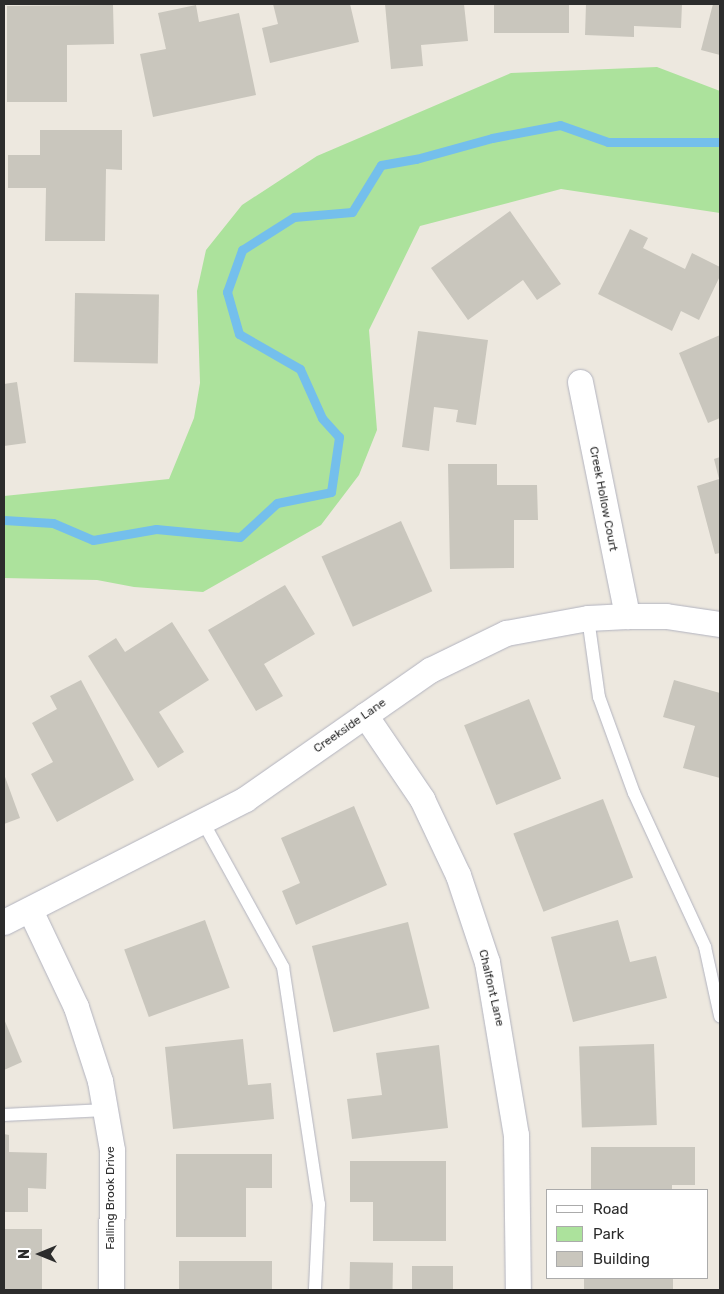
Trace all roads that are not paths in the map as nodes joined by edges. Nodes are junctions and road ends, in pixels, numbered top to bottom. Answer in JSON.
{"nodes":[{"id":1,"x":580,"y":382,"type":"dead end"},
{"id":2,"x":627,"y":616,"type":"junction"},
{"id":3,"x":588,"y":618,"type":"junction"},
{"id":4,"x":720,"y":624,"type":"edge"},
{"id":5,"x":365,"y":715,"type":"junction"},
{"id":6,"x":203,"y":822,"type":"junction"},
{"id":7,"x":30,"y":910,"type":"junction"},
{"id":8,"x":4,"y":922,"type":"edge"},
{"id":9,"x":720,"y":1016,"type":"edge"},
{"id":10,"x":105,"y":1110,"type":"junction"},
{"id":11,"x":4,"y":1114,"type":"edge"},
{"id":12,"x":111,"y":1290,"type":"edge"},
{"id":13,"x":315,"y":1290,"type":"edge"},
{"id":14,"x":518,"y":1290,"type":"edge"}],
"edges":[{"from":1,"to":2,"type":"street","name":"Creek Hollow Court"},
{"from":2,"to":3,"type":"street","name":"Creekside Lane"},
{"from":2,"to":4,"type":"street","name":"Creekside Lane"},
{"from":3,"to":5,"type":"street","name":"Creekside Lane"},
{"from":3,"to":9,"type":"lane"},
{"from":5,"to":6,"type":"street","name":"Creekside Lane"},
{"from":5,"to":14,"type":"street","name":"Chalfont Lane"},
{"from":6,"to":7,"type":"street","name":"Creekside Lane"},
{"from":6,"to":13,"type":"lane"},
{"from":7,"to":8,"type":"street","name":"Creekside Lane"},
{"from":7,"to":10,"type":"street","name":"Falling Brook Drive"},
{"from":10,"to":11,"type":"lane"},
{"from":10,"to":12,"type":"street","name":"Falling Brook Drive"}]}
